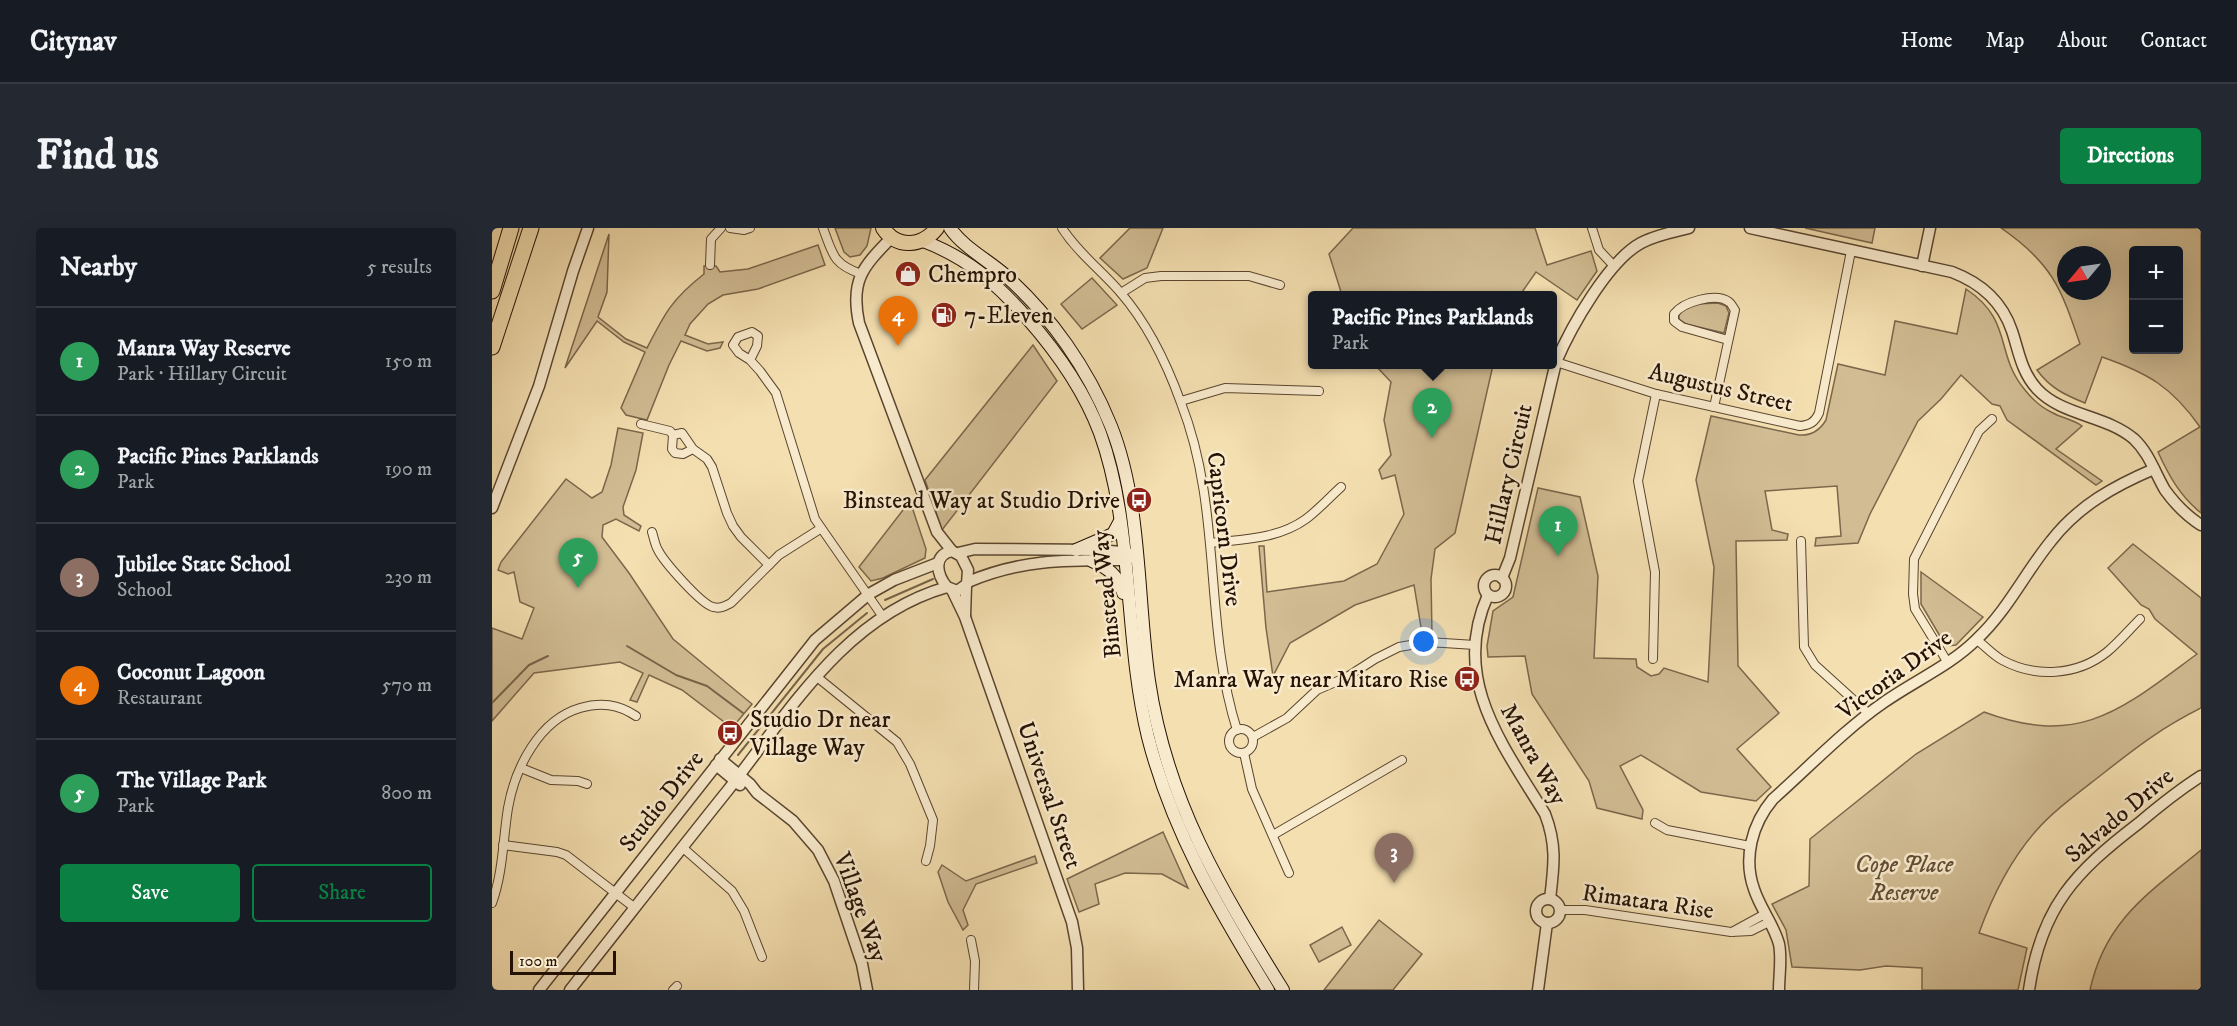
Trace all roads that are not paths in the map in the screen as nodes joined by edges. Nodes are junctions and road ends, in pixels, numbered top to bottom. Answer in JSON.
{"nodes":[{"id":1,"x":512,"y":228,"type":"edge"},
{"id":2,"x":588,"y":228,"type":"edge"},
{"id":3,"x":721,"y":228,"type":"edge"},
{"id":4,"x":730,"y":228,"type":"edge"},
{"id":5,"x":750,"y":228,"type":"edge"},
{"id":6,"x":823,"y":228,"type":"edge"},
{"id":7,"x":937,"y":228,"type":"edge"},
{"id":8,"x":950,"y":228,"type":"edge"},
{"id":9,"x":1062,"y":228,"type":"edge"},
{"id":10,"x":1592,"y":228,"type":"edge"},
{"id":11,"x":1689,"y":228,"type":"edge"},
{"id":12,"x":1750,"y":228,"type":"edge"},
{"id":13,"x":1930,"y":228,"type":"edge"},
{"id":14,"x":532,"y":229,"type":"edge"},
{"id":15,"x":887,"y":233,"type":"edge"},
{"id":16,"x":924,"y":241,"type":"junction"},
{"id":17,"x":1851,"y":251,"type":"junction"},
{"id":18,"x":710,"y":265,"type":"dead end"},
{"id":19,"x":1613,"y":265,"type":"junction"},
{"id":20,"x":1922,"y":266,"type":"junction"},
{"id":21,"x":861,"y":274,"type":"junction"},
{"id":22,"x":1280,"y":285,"type":"dead end"},
{"id":23,"x":492,"y":291,"type":"edge"},
{"id":24,"x":1121,"y":293,"type":"junction"},
{"id":25,"x":1728,"y":340,"type":"junction"},
{"id":26,"x":492,"y":347,"type":"edge"},
{"id":27,"x":750,"y":360,"type":"dead end"},
{"id":28,"x":1557,"y":360,"type":"edge"},
{"id":29,"x":1557,"y":362,"type":"edge"},
{"id":30,"x":1554,"y":369,"type":"edge"},
{"id":31,"x":1319,"y":391,"type":"dead end"},
{"id":32,"x":1656,"y":394,"type":"junction"},
{"id":33,"x":1181,"y":401,"type":"junction"},
{"id":34,"x":1714,"y":407,"type":"junction"},
{"id":35,"x":1992,"y":419,"type":"dead end"},
{"id":36,"x":641,"y":424,"type":"dead end"},
{"id":37,"x":673,"y":435,"type":"junction"},
{"id":38,"x":693,"y":450,"type":"junction"},
{"id":39,"x":2154,"y":469,"type":"junction"},
{"id":40,"x":1341,"y":487,"type":"dead end"},
{"id":41,"x":492,"y":508,"type":"edge"},
{"id":42,"x":1120,"y":521,"type":"junction"},
{"id":43,"x":2201,"y":525,"type":"edge"},
{"id":44,"x":820,"y":529,"type":"junction"},
{"id":45,"x":652,"y":532,"type":"dead end"},
{"id":46,"x":1802,"y":540,"type":"dead end"},
{"id":47,"x":1211,"y":543,"type":"junction"},
{"id":48,"x":1076,"y":550,"type":"junction"},
{"id":49,"x":955,"y":552,"type":"junction"},
{"id":50,"x":1124,"y":556,"type":"junction"},
{"id":51,"x":1137,"y":556,"type":"junction"},
{"id":52,"x":1092,"y":561,"type":"junction"},
{"id":53,"x":938,"y":563,"type":"junction"},
{"id":54,"x":769,"y":565,"type":"junction"},
{"id":55,"x":1502,"y":578,"type":"junction"},
{"id":56,"x":967,"y":584,"type":"junction"},
{"id":57,"x":949,"y":589,"type":"junction"},
{"id":58,"x":868,"y":594,"type":"junction"},
{"id":59,"x":1488,"y":595,"type":"junction"},
{"id":60,"x":1128,"y":611,"type":"junction"},
{"id":61,"x":883,"y":617,"type":"junction"},
{"id":62,"x":965,"y":617,"type":"junction"},
{"id":63,"x":2140,"y":619,"type":"dead end"},
{"id":64,"x":1977,"y":640,"type":"junction"},
{"id":65,"x":1475,"y":645,"type":"junction"},
{"id":66,"x":1653,"y":659,"type":"dead end"},
{"id":67,"x":1948,"y":663,"type":"junction"},
{"id":68,"x":818,"y":677,"type":"junction"},
{"id":69,"x":1869,"y":714,"type":"junction"},
{"id":70,"x":636,"y":716,"type":"dead end"},
{"id":71,"x":1237,"y":730,"type":"junction"},
{"id":72,"x":1253,"y":737,"type":"junction"},
{"id":73,"x":1244,"y":753,"type":"junction"},
{"id":74,"x":1402,"y":760,"type":"dead end"},
{"id":75,"x":718,"y":762,"type":"junction"},
{"id":76,"x":521,"y":768,"type":"junction"},
{"id":77,"x":2201,"y":776,"type":"edge"},
{"id":78,"x":737,"y":778,"type":"junction"},
{"id":79,"x":587,"y":784,"type":"dead end"},
{"id":80,"x":1655,"y":823,"type":"dead end"},
{"id":81,"x":1273,"y":835,"type":"junction"},
{"id":82,"x":503,"y":845,"type":"junction"},
{"id":83,"x":1750,"y":846,"type":"junction"},
{"id":84,"x":682,"y":848,"type":"junction"},
{"id":85,"x":926,"y":861,"type":"dead end"},
{"id":86,"x":1289,"y":873,"type":"dead end"},
{"id":87,"x":616,"y":892,"type":"junction"},
{"id":88,"x":1550,"y":899,"type":"junction"},
{"id":89,"x":492,"y":903,"type":"edge"},
{"id":90,"x":635,"y":908,"type":"junction"},
{"id":91,"x":1560,"y":910,"type":"junction"},
{"id":92,"x":1767,"y":918,"type":"junction"},
{"id":93,"x":1546,"y":923,"type":"junction"},
{"id":94,"x":971,"y":940,"type":"dead end"},
{"id":95,"x":762,"y":957,"type":"dead end"},
{"id":96,"x":539,"y":990,"type":"edge"},
{"id":97,"x":570,"y":990,"type":"edge"},
{"id":98,"x":867,"y":990,"type":"edge"},
{"id":99,"x":974,"y":990,"type":"edge"},
{"id":100,"x":1078,"y":990,"type":"edge"},
{"id":101,"x":1268,"y":990,"type":"edge"},
{"id":102,"x":1283,"y":990,"type":"edge"},
{"id":103,"x":1538,"y":990,"type":"edge"},
{"id":104,"x":1779,"y":990,"type":"edge"},
{"id":105,"x":2029,"y":990,"type":"edge"}],
"edges":[{"from":1,"to":23,"type":"highway"},
{"from":2,"to":41,"type":"street"},
{"from":3,"to":18,"type":"street"},
{"from":4,"to":5,"type":"street"},
{"from":6,"to":21,"type":"street"},
{"from":7,"to":16,"type":"main road"},
{"from":8,"to":51,"type":"main road","name":"Binstead Way"},
{"from":9,"to":24,"type":"street","name":"Capricorn Drive"},
{"from":10,"to":19,"type":"street"},
{"from":11,"to":19,"type":"street","name":"Hillary Circuit"},
{"from":12,"to":17,"type":"street"},
{"from":13,"to":20,"type":"street"},
{"from":14,"to":26,"type":"highway"},
{"from":15,"to":16,"type":"main road"},
{"from":15,"to":21,"type":"street"},
{"from":16,"to":42,"type":"main road","name":"Binstead Way"},
{"from":17,"to":20,"type":"street"},
{"from":17,"to":34,"type":"street","name":"Augustus Street"},
{"from":19,"to":28,"type":"street","name":"Hillary Circuit"},
{"from":20,"to":39,"type":"street"},
{"from":21,"to":49,"type":"street"},
{"from":22,"to":24,"type":"street"},
{"from":24,"to":33,"type":"street","name":"Capricorn Drive"},
{"from":25,"to":25,"type":"street"},
{"from":25,"to":34,"type":"street"},
{"from":27,"to":44,"type":"street"},
{"from":29,"to":32,"type":"street","name":"Augustus Street"},
{"from":30,"to":55,"type":"street","name":"Hillary Circuit"},
{"from":31,"to":33,"type":"street"},
{"from":32,"to":34,"type":"street","name":"Augustus Street"},
{"from":32,"to":66,"type":"street"},
{"from":33,"to":47,"type":"street","name":"Capricorn Drive"},
{"from":35,"to":67,"type":"street"},
{"from":36,"to":37,"type":"street"},
{"from":37,"to":38,"type":"street"},
{"from":37,"to":38,"type":"street"},
{"from":38,"to":54,"type":"street"},
{"from":39,"to":43,"type":"street"},
{"from":39,"to":64,"type":"street","name":"Victoria Drive"},
{"from":40,"to":47,"type":"street"},
{"from":42,"to":48,"type":"main road"},
{"from":42,"to":50,"type":"main road","name":"Binstead Way"},
{"from":44,"to":54,"type":"street"},
{"from":44,"to":58,"type":"street"},
{"from":45,"to":54,"type":"street"},
{"from":46,"to":69,"type":"street"},
{"from":47,"to":71,"type":"street","name":"Capricorn Drive"},
{"from":48,"to":49,"type":"street"},
{"from":48,"to":50,"type":"street"},
{"from":49,"to":53,"type":"street"},
{"from":49,"to":56,"type":"street"},
{"from":50,"to":51,"type":"street"},
{"from":50,"to":52,"type":"street"},
{"from":50,"to":60,"type":"main road","name":"Binstead Way"},
{"from":51,"to":102,"type":"main road","name":"Binstead Way"},
{"from":52,"to":56,"type":"street"},
{"from":52,"to":60,"type":"main road"},
{"from":53,"to":57,"type":"street"},
{"from":53,"to":58,"type":"street","name":"Studio Drive"},
{"from":55,"to":59,"type":"street"},
{"from":55,"to":59,"type":"street"},
{"from":56,"to":57,"type":"street"},
{"from":56,"to":62,"type":"street","name":"Universal Street"},
{"from":57,"to":61,"type":"street","name":"Studio Drive"},
{"from":57,"to":62,"type":"street","name":"Universal Street"},
{"from":58,"to":61,"type":"street"},
{"from":58,"to":75,"type":"street","name":"Studio Drive"},
{"from":59,"to":65,"type":"street","name":"Manra Way"},
{"from":60,"to":101,"type":"main road","name":"Binstead Way"},
{"from":61,"to":68,"type":"street","name":"Studio Drive"},
{"from":62,"to":100,"type":"street","name":"Universal Street"},
{"from":63,"to":64,"type":"street"},
{"from":64,"to":67,"type":"street","name":"Victoria Drive"},
{"from":65,"to":72,"type":"street"},
{"from":65,"to":88,"type":"street","name":"Manra Way"},
{"from":67,"to":69,"type":"street","name":"Victoria Drive"},
{"from":68,"to":78,"type":"street","name":"Studio Drive"},
{"from":68,"to":85,"type":"street"},
{"from":69,"to":83,"type":"street","name":"Victoria Drive"},
{"from":70,"to":76,"type":"street"},
{"from":71,"to":72,"type":"street"},
{"from":71,"to":73,"type":"street"},
{"from":72,"to":73,"type":"street"},
{"from":73,"to":81,"type":"street"},
{"from":74,"to":81,"type":"street"},
{"from":75,"to":78,"type":"street","name":"Village Way"},
{"from":75,"to":87,"type":"street","name":"Studio Drive"},
{"from":76,"to":79,"type":"street"},
{"from":76,"to":82,"type":"street"},
{"from":77,"to":105,"type":"street","name":"Salvado Drive"},
{"from":78,"to":84,"type":"street","name":"Studio Drive"},
{"from":78,"to":98,"type":"street","name":"Village Way"},
{"from":80,"to":83,"type":"street"},
{"from":81,"to":86,"type":"street"},
{"from":82,"to":87,"type":"street"},
{"from":82,"to":89,"type":"street"},
{"from":83,"to":92,"type":"street","name":"Victoria Drive"},
{"from":84,"to":90,"type":"street","name":"Studio Drive"},
{"from":84,"to":95,"type":"street"},
{"from":87,"to":90,"type":"street"},
{"from":87,"to":96,"type":"street","name":"Studio Drive"},
{"from":88,"to":91,"type":"street"},
{"from":88,"to":93,"type":"street","name":"Manra Way"},
{"from":90,"to":97,"type":"street","name":"Studio Drive"},
{"from":91,"to":92,"type":"street","name":"Rimatara Rise"},
{"from":91,"to":93,"type":"street"},
{"from":92,"to":104,"type":"street","name":"Victoria Drive"},
{"from":93,"to":103,"type":"street","name":"Manra Way"},
{"from":94,"to":99,"type":"street"}]}
